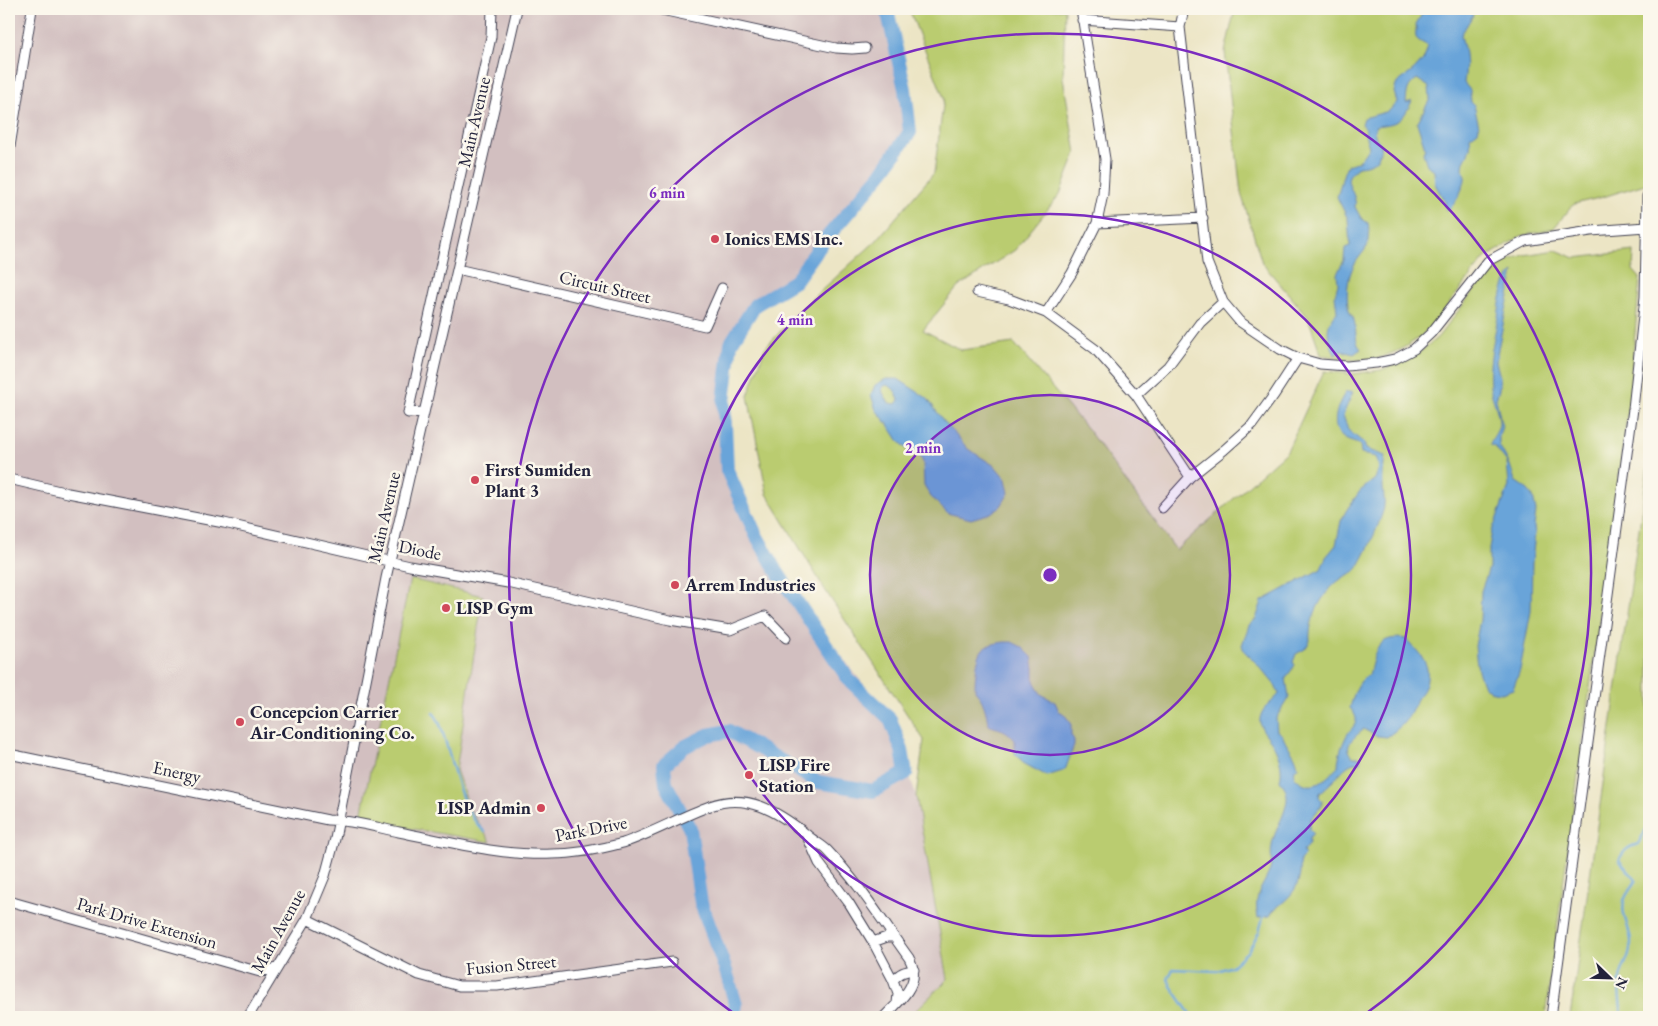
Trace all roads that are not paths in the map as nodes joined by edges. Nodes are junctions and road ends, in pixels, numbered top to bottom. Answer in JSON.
{"nodes":[{"id":1,"x":32,"y":9,"type":"edge"},
{"id":2,"x":492,"y":9,"type":"edge"},
{"id":3,"x":517,"y":9,"type":"edge"},
{"id":4,"x":657,"y":9,"type":"edge"},
{"id":5,"x":1081,"y":9,"type":"edge"},
{"id":6,"x":1184,"y":9,"type":"edge"},
{"id":7,"x":1082,"y":20,"type":"junction"},
{"id":8,"x":1180,"y":27,"type":"junction"},
{"id":9,"x":865,"y":48,"type":"dead end"},
{"id":10,"x":9,"y":153,"type":"edge"},
{"id":11,"x":1646,"y":196,"type":"dead end"},
{"id":12,"x":1203,"y":218,"type":"junction"},
{"id":13,"x":1097,"y":223,"type":"junction"},
{"id":14,"x":1646,"y":227,"type":"junction"},
{"id":15,"x":457,"y":270,"type":"junction"},
{"id":16,"x":722,"y":288,"type":"dead end"},
{"id":17,"x":977,"y":292,"type":"dead end"},
{"id":18,"x":1647,"y":295,"type":"edge"},
{"id":19,"x":1224,"y":302,"type":"junction"},
{"id":20,"x":1046,"y":313,"type":"junction"},
{"id":21,"x":1298,"y":358,"type":"junction"},
{"id":22,"x":1136,"y":395,"type":"junction"},
{"id":23,"x":424,"y":412,"type":"junction"},
{"id":24,"x":1190,"y":477,"type":"junction"},
{"id":25,"x":9,"y":479,"type":"edge"},
{"id":26,"x":1162,"y":508,"type":"dead end"},
{"id":27,"x":390,"y":561,"type":"junction"},
{"id":28,"x":786,"y":638,"type":"dead end"},
{"id":29,"x":9,"y":754,"type":"edge"},
{"id":30,"x":339,"y":820,"type":"junction"},
{"id":31,"x":806,"y":834,"type":"junction"},
{"id":32,"x":9,"y":901,"type":"edge"},
{"id":33,"x":307,"y":919,"type":"junction"},
{"id":34,"x":894,"y":937,"type":"junction"},
{"id":35,"x":874,"y":942,"type":"junction"},
{"id":36,"x":672,"y":962,"type":"dead end"},
{"id":37,"x":276,"y":968,"type":"junction"},
{"id":38,"x":914,"y":970,"type":"junction"},
{"id":39,"x":894,"y":980,"type":"junction"},
{"id":40,"x":897,"y":1004,"type":"junction"},
{"id":41,"x":248,"y":1017,"type":"edge"},
{"id":42,"x":884,"y":1017,"type":"edge"},
{"id":43,"x":1550,"y":1017,"type":"edge"}],
"edges":[{"from":1,"to":10,"type":"street"},
{"from":2,"to":23,"type":"street"},
{"from":3,"to":15,"type":"street","name":"Main Avenue"},
{"from":4,"to":9,"type":"street"},
{"from":5,"to":7,"type":"street"},
{"from":6,"to":8,"type":"street"},
{"from":7,"to":8,"type":"street"},
{"from":7,"to":13,"type":"street"},
{"from":8,"to":12,"type":"street"},
{"from":11,"to":14,"type":"street"},
{"from":12,"to":13,"type":"street"},
{"from":12,"to":19,"type":"street"},
{"from":13,"to":20,"type":"street"},
{"from":14,"to":18,"type":"street"},
{"from":14,"to":21,"type":"street"},
{"from":15,"to":16,"type":"street","name":"Circuit Street"},
{"from":15,"to":23,"type":"street","name":"Main Avenue"},
{"from":17,"to":20,"type":"street"},
{"from":18,"to":43,"type":"street"},
{"from":19,"to":21,"type":"street"},
{"from":19,"to":22,"type":"street"},
{"from":20,"to":22,"type":"street"},
{"from":21,"to":24,"type":"street"},
{"from":22,"to":24,"type":"street"},
{"from":23,"to":27,"type":"street","name":"Main Avenue"},
{"from":24,"to":26,"type":"street"},
{"from":25,"to":27,"type":"street","name":"Diode"},
{"from":27,"to":28,"type":"street","name":"Diode"},
{"from":27,"to":30,"type":"street","name":"Main Avenue"},
{"from":29,"to":30,"type":"street","name":"Energy"},
{"from":30,"to":31,"type":"street","name":"Park Drive"},
{"from":30,"to":33,"type":"street","name":"Main Avenue"},
{"from":31,"to":34,"type":"street","name":"Park Drive"},
{"from":31,"to":35,"type":"street","name":"Park Drive"},
{"from":32,"to":37,"type":"street","name":"Park Drive Extension"},
{"from":33,"to":36,"type":"street","name":"Fusion Street"},
{"from":33,"to":37,"type":"street","name":"Main Avenue"},
{"from":34,"to":35,"type":"street"},
{"from":34,"to":38,"type":"street","name":"Park Drive"},
{"from":35,"to":39,"type":"street","name":"Park Drive"},
{"from":37,"to":41,"type":"street","name":"Main Avenue"},
{"from":38,"to":39,"type":"street"},
{"from":38,"to":40,"type":"street"},
{"from":39,"to":40,"type":"street","name":"Park Drive"},
{"from":40,"to":42,"type":"street"}]}
